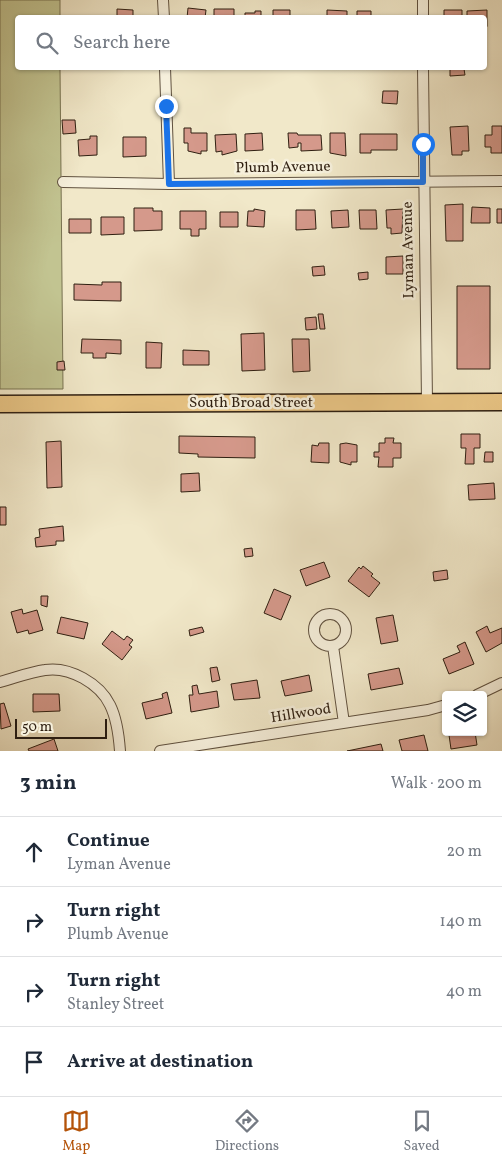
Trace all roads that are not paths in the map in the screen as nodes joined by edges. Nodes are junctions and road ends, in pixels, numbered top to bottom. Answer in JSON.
{"nodes":[{"id":1,"x":163,"y":0,"type":"edge"},
{"id":2,"x":423,"y":0,"type":"edge"},
{"id":3,"x":164,"y":15,"type":"edge"},
{"id":4,"x":423,"y":15,"type":"edge"},
{"id":5,"x":165,"y":70,"type":"edge"},
{"id":6,"x":423,"y":70,"type":"edge"},
{"id":7,"x":502,"y":181,"type":"edge"},
{"id":8,"x":63,"y":182,"type":"dead end"},
{"id":9,"x":423,"y":182,"type":"junction"},
{"id":10,"x":169,"y":184,"type":"junction"},
{"id":11,"x":426,"y":402,"type":"junction"},
{"id":12,"x":502,"y":402,"type":"edge"},
{"id":13,"x":0,"y":404,"type":"edge"},
{"id":14,"x":333,"y":646,"type":"dead end"},
{"id":15,"x":0,"y":682,"type":"edge"},
{"id":16,"x":502,"y":683,"type":"edge"},
{"id":17,"x":485,"y":691,"type":"edge"},
{"id":18,"x":442,"y":706,"type":"edge"},
{"id":19,"x":344,"y":723,"type":"junction"},
{"id":20,"x":120,"y":751,"type":"edge"},
{"id":21,"x":160,"y":751,"type":"edge"}],
"edges":[{"from":1,"to":3,"type":"street"},
{"from":2,"to":4,"type":"street"},
{"from":5,"to":10,"type":"street"},
{"from":6,"to":9,"type":"street","name":"Lyman Avenue"},
{"from":7,"to":9,"type":"street","name":"Plumb Avenue"},
{"from":8,"to":10,"type":"street","name":"Plumb Avenue"},
{"from":9,"to":10,"type":"street","name":"Plumb Avenue"},
{"from":9,"to":11,"type":"street","name":"Lyman Avenue"},
{"from":11,"to":12,"type":"main road","name":"South Broad Street"},
{"from":11,"to":13,"type":"main road","name":"South Broad Street"},
{"from":14,"to":19,"type":"street"},
{"from":15,"to":20,"type":"street"},
{"from":16,"to":17,"type":"street"},
{"from":18,"to":19,"type":"street","name":"Hillwood"},
{"from":19,"to":21,"type":"street","name":"Hillwood"}]}
